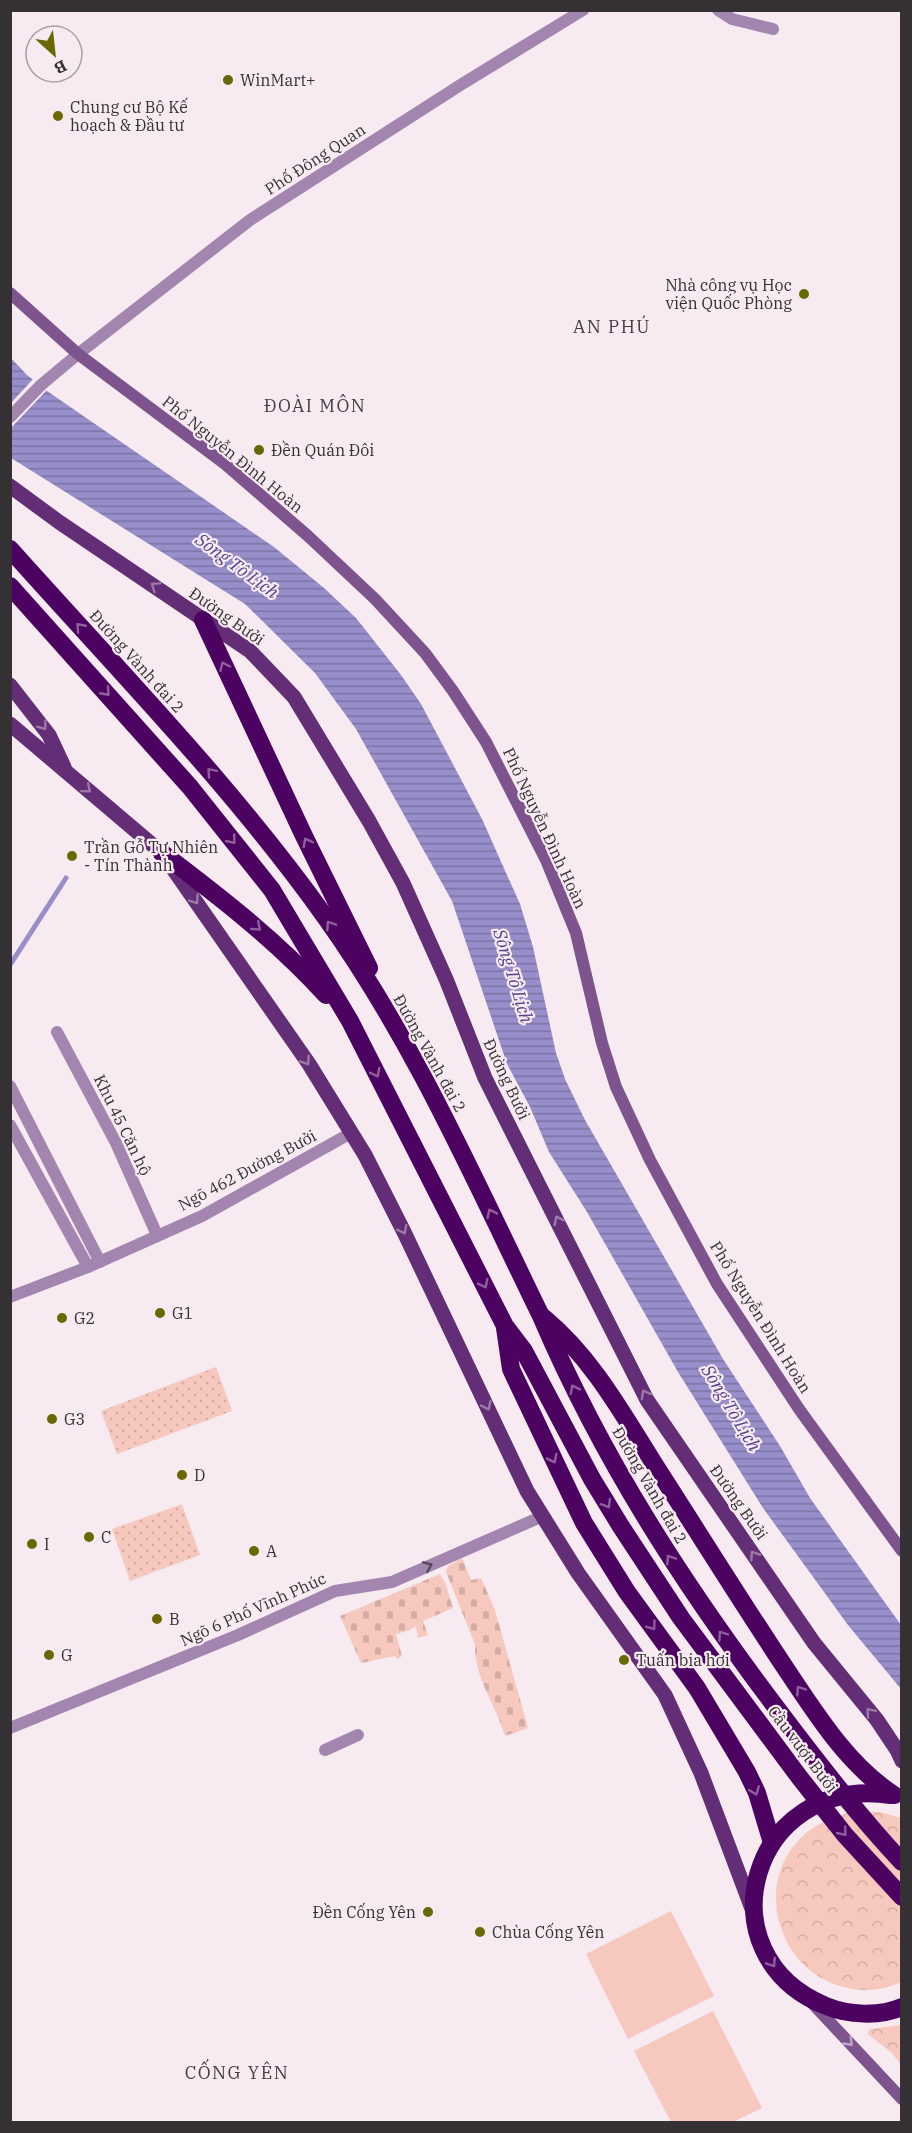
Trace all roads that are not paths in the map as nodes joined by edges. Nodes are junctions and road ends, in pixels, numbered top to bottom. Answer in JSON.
{"nodes":[{"id":1,"x":583,"y":10,"type":"edge"},
{"id":2,"x":718,"y":10,"type":"edge"},
{"id":3,"x":773,"y":29,"type":"dead end"},
{"id":4,"x":10,"y":293,"type":"edge"},
{"id":5,"x":78,"y":354,"type":"junction"},
{"id":6,"x":10,"y":417,"type":"edge"},
{"id":7,"x":10,"y":486,"type":"edge"},
{"id":8,"x":10,"y":549,"type":"edge"},
{"id":9,"x":10,"y":586,"type":"edge"},
{"id":10,"x":203,"y":620,"type":"junction"},
{"id":11,"x":10,"y":684,"type":"edge"},
{"id":12,"x":10,"y":724,"type":"edge"},
{"id":13,"x":68,"y":773,"type":"junction"},
{"id":14,"x":162,"y":853,"type":"junction"},
{"id":15,"x":350,"y":1021,"type":"junction"},
{"id":16,"x":397,"y":1027,"type":"junction"},
{"id":17,"x":57,"y":1032,"type":"dead end"},
{"id":18,"x":10,"y":1086,"type":"edge"},
{"id":19,"x":10,"y":1125,"type":"edge"},
{"id":20,"x":351,"y":1132,"type":"junction"},
{"id":21,"x":157,"y":1235,"type":"junction"},
{"id":22,"x":94,"y":1264,"type":"junction"},
{"id":23,"x":10,"y":1297,"type":"edge"},
{"id":24,"x":541,"y":1316,"type":"junction"},
{"id":25,"x":505,"y":1326,"type":"junction"},
{"id":26,"x":543,"y":1516,"type":"junction"},
{"id":27,"x":902,"y":1551,"type":"edge"},
{"id":28,"x":703,"y":1607,"type":"joint"},
{"id":29,"x":10,"y":1728,"type":"edge"},
{"id":30,"x":358,"y":1735,"type":"dead end"},
{"id":31,"x":325,"y":1750,"type":"dead end"},
{"id":32,"x":902,"y":1761,"type":"edge"},
{"id":33,"x":898,"y":1797,"type":"edge"},
{"id":34,"x":772,"y":1843,"type":"junction"},
{"id":35,"x":902,"y":1862,"type":"edge"},
{"id":36,"x":902,"y":1898,"type":"edge"},
{"id":37,"x":754,"y":1914,"type":"junction"},
{"id":38,"x":809,"y":2000,"type":"junction"},
{"id":39,"x":902,"y":2007,"type":"edge"},
{"id":40,"x":902,"y":2099,"type":"edge"}],
"edges":[{"from":1,"to":5,"type":"street","name":"Phố Đông Quan"},
{"from":2,"to":3,"type":"street"},
{"from":4,"to":5,"type":"main road","name":"Phố Nguyễn Đình Hoàn"},
{"from":5,"to":6,"type":"street","name":"Phố Đông Quan"},
{"from":5,"to":27,"type":"main road","name":"Phố Nguyễn Đình Hoàn"},
{"from":10,"to":7,"type":"main road","name":"Đường Bưởi","one_way":true},
{"from":16,"to":8,"type":"highway","name":"Đường Vành đai 2","one_way":true},
{"from":9,"to":15,"type":"highway","one_way":true},
{"from":16,"to":10,"type":"highway","one_way":true},
{"from":32,"to":10,"type":"main road","name":"Đường Bưởi","one_way":true},
{"from":11,"to":13,"type":"main road","one_way":true},
{"from":12,"to":13,"type":"main road"},
{"from":13,"to":14,"type":"main road","one_way":true},
{"from":14,"to":15,"type":"highway","one_way":true},
{"from":14,"to":20,"type":"main road","one_way":true},
{"from":15,"to":25,"type":"highway","one_way":true},
{"from":24,"to":16,"type":"highway","name":"Đường Vành đai 2","one_way":true},
{"from":17,"to":21,"type":"street","name":"Khu 45 Căn hộ"},
{"from":18,"to":22,"type":"street"},
{"from":19,"to":22,"type":"street"},
{"from":20,"to":21,"type":"street","name":"Ngõ 462 Đường Bưởi"},
{"from":20,"to":26,"type":"main road","one_way":true},
{"from":21,"to":22,"type":"street","name":"Ngõ 462 Đường Bưởi"},
{"from":22,"to":23,"type":"street","name":"Ngõ 462 Đường Bưởi"},
{"from":28,"to":24,"type":"highway","name":"Đường Vành đai 2","one_way":true},
{"from":33,"to":24,"type":"highway","one_way":true},
{"from":25,"to":34,"type":"highway","one_way":true},
{"from":25,"to":36,"type":"highway","name":"Cầu vượt Bưởi","one_way":true},
{"from":29,"to":26,"type":"street","name":"Ngõ 6 Phố Vĩnh Phúc","one_way":true},
{"from":26,"to":37,"type":"main road"},
{"from":35,"to":28,"type":"highway","name":"Cầu vượt Bưởi","one_way":true},
{"from":30,"to":31,"type":"street"},
{"from":33,"to":34,"type":"highway"},
{"from":34,"to":37,"type":"highway"},
{"from":37,"to":38,"type":"highway","one_way":true},
{"from":38,"to":39,"type":"highway"},
{"from":38,"to":40,"type":"main road","one_way":true}]}
